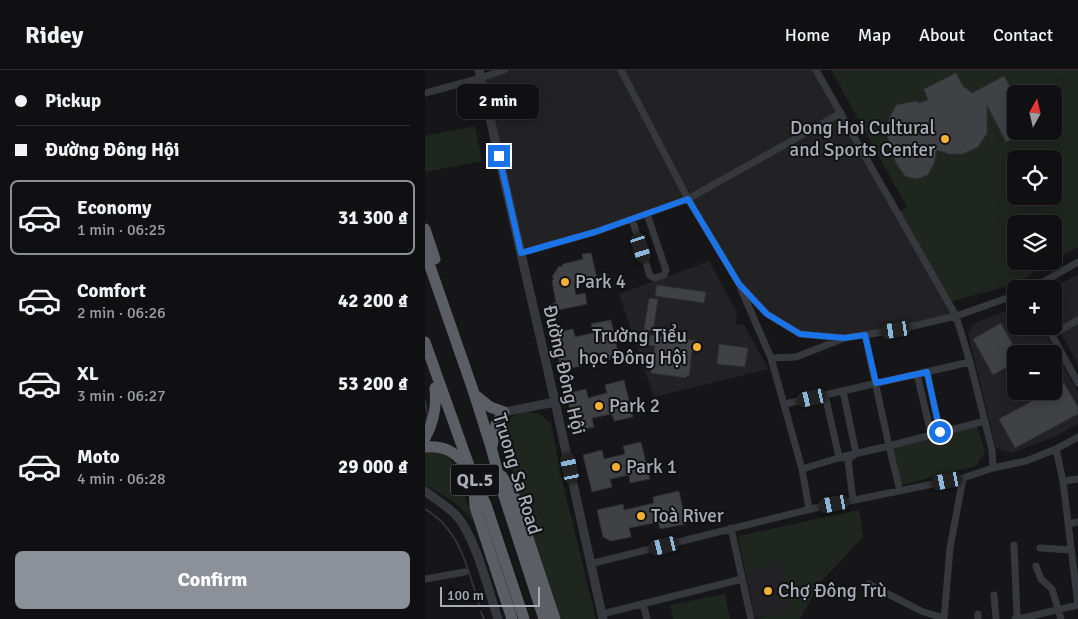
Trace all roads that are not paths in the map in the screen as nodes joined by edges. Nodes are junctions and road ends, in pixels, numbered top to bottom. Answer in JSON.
{"nodes":[{"id":1,"x":504,"y":70,"type":"edge"},
{"id":2,"x":621,"y":70,"type":"edge"},
{"id":3,"x":816,"y":70,"type":"edge"},
{"id":4,"x":480,"y":74,"type":"edge"},
{"id":5,"x":425,"y":93,"type":"edge"},
{"id":6,"x":841,"y":112,"type":"junction"},
{"id":7,"x":688,"y":199,"type":"junction"},
{"id":8,"x":647,"y":214,"type":"junction"},
{"id":9,"x":631,"y":219,"type":"junction"},
{"id":10,"x":425,"y":229,"type":"edge"},
{"id":11,"x":425,"y":252,"type":"edge"},
{"id":12,"x":521,"y":253,"type":"junction"},
{"id":13,"x":1078,"y":262,"type":"edge"},
{"id":14,"x":1047,"y":280,"type":"edge"},
{"id":15,"x":739,"y":284,"type":"junction"},
{"id":16,"x":1007,"y":298,"type":"edge"},
{"id":17,"x":956,"y":316,"type":"junction"},
{"id":18,"x":1078,"y":320,"type":"edge"},
{"id":19,"x":1062,"y":328,"type":"edge"},
{"id":20,"x":865,"y":335,"type":"junction"},
{"id":21,"x":1052,"y":335,"type":"edge"},
{"id":22,"x":844,"y":338,"type":"junction"},
{"id":23,"x":455,"y":340,"type":"junction"},
{"id":24,"x":425,"y":342,"type":"edge"},
{"id":25,"x":771,"y":358,"type":"junction"},
{"id":26,"x":431,"y":361,"type":"junction"},
{"id":27,"x":970,"y":362,"type":"junction"},
{"id":28,"x":927,"y":372,"type":"junction"},
{"id":29,"x":917,"y":374,"type":"junction"},
{"id":30,"x":1078,"y":382,"type":"edge"},
{"id":31,"x":876,"y":383,"type":"junction"},
{"id":32,"x":843,"y":391,"type":"junction"},
{"id":33,"x":474,"y":393,"type":"junction"},
{"id":34,"x":825,"y":395,"type":"junction"},
{"id":35,"x":555,"y":402,"type":"junction"},
{"id":36,"x":785,"y":404,"type":"junction"},
{"id":37,"x":504,"y":412,"type":"junction"},
{"id":38,"x":985,"y":421,"type":"junction"},
{"id":39,"x":940,"y":432,"type":"junction"},
{"id":40,"x":931,"y":434,"type":"junction"},
{"id":41,"x":1078,"y":436,"type":"edge"},
{"id":42,"x":425,"y":438,"type":"edge"},
{"id":43,"x":889,"y":446,"type":"junction"},
{"id":44,"x":425,"y":447,"type":"edge"},
{"id":45,"x":491,"y":447,"type":"junction"},
{"id":46,"x":1056,"y":449,"type":"junction"},
{"id":47,"x":856,"y":453,"type":"junction"},
{"id":48,"x":839,"y":457,"type":"junction"},
{"id":49,"x":847,"y":460,"type":"junction"},
{"id":50,"x":495,"y":464,"type":"junction"},
{"id":51,"x":993,"y":468,"type":"junction"},
{"id":52,"x":802,"y":469,"type":"junction"},
{"id":53,"x":474,"y":478,"type":"junction"},
{"id":54,"x":963,"y":478,"type":"junction"},
{"id":55,"x":1078,"y":479,"type":"edge"},
{"id":56,"x":1063,"y":481,"type":"junction"},
{"id":57,"x":900,"y":490,"type":"junction"},
{"id":58,"x":425,"y":491,"type":"edge"},
{"id":59,"x":853,"y":500,"type":"junction"},
{"id":60,"x":809,"y":509,"type":"junction"},
{"id":61,"x":1078,"y":522,"type":"edge"},
{"id":62,"x":1068,"y":524,"type":"junction"},
{"id":63,"x":731,"y":528,"type":"junction"},
{"id":64,"x":1014,"y":545,"type":"dead end"},
{"id":65,"x":1039,"y":548,"type":"dead end"},
{"id":66,"x":1073,"y":550,"type":"edge"},
{"id":67,"x":590,"y":564,"type":"junction"},
{"id":68,"x":1036,"y":566,"type":"dead end"},
{"id":69,"x":465,"y":572,"type":"dead end"},
{"id":70,"x":425,"y":579,"type":"edge"},
{"id":71,"x":742,"y":579,"type":"junction"},
{"id":72,"x":869,"y":584,"type":"dead end"},
{"id":73,"x":994,"y":595,"type":"dead end"},
{"id":74,"x":643,"y":604,"type":"junction"},
{"id":75,"x":1078,"y":605,"type":"edge"},
{"id":76,"x":1059,"y":611,"type":"junction"},
{"id":77,"x":603,"y":617,"type":"edge"},
{"id":78,"x":944,"y":618,"type":"edge"},
{"id":79,"x":498,"y":619,"type":"edge"},
{"id":80,"x":512,"y":619,"type":"edge"},
{"id":81,"x":524,"y":619,"type":"edge"},
{"id":82,"x":544,"y":619,"type":"edge"},
{"id":83,"x":555,"y":619,"type":"edge"},
{"id":84,"x":647,"y":619,"type":"edge"},
{"id":85,"x":751,"y":619,"type":"edge"},
{"id":86,"x":996,"y":619,"type":"edge"},
{"id":87,"x":1015,"y":619,"type":"edge"},
{"id":88,"x":1019,"y":619,"type":"edge"},
{"id":89,"x":1061,"y":619,"type":"edge"}],
"edges":[{"from":1,"to":4,"type":"street"},
{"from":2,"to":7,"type":"street"},
{"from":3,"to":6,"type":"street"},
{"from":4,"to":5,"type":"street"},
{"from":4,"to":12,"type":"street","name":"Đường Đông Hội"},
{"from":6,"to":7,"type":"street"},
{"from":6,"to":17,"type":"street"},
{"from":7,"to":8,"type":"street"},
{"from":7,"to":15,"type":"street"},
{"from":8,"to":9,"type":"street"},
{"from":8,"to":9,"type":"street"},
{"from":9,"to":12,"type":"street"},
{"from":10,"to":23,"type":"highway","name":"Truong Sa Road","number":"QL.5"},
{"from":11,"to":23,"type":"highway","name":"Truong Sa Road","number":"QL.5"},
{"from":12,"to":35,"type":"street","name":"Đường Đông Hội"},
{"from":13,"to":14,"type":"street"},
{"from":15,"to":22,"type":"street"},
{"from":15,"to":25,"type":"street"},
{"from":16,"to":17,"type":"street"},
{"from":17,"to":20,"type":"street"},
{"from":17,"to":27,"type":"street"},
{"from":18,"to":19,"type":"street"},
{"from":20,"to":22,"type":"street"},
{"from":20,"to":31,"type":"street"},
{"from":21,"to":30,"type":"street"},
{"from":22,"to":25,"type":"street"},
{"from":23,"to":33,"type":"highway","name":"Truong Sa Road","number":"QL.5"},
{"from":24,"to":26,"type":"highway","name":"Truong Sa Road","number":"QL.5"},
{"from":25,"to":36,"type":"street"},
{"from":26,"to":42,"type":"highway"},
{"from":26,"to":53,"type":"highway","name":"Truong Sa Road","number":"QL.5"},
{"from":27,"to":28,"type":"street"},
{"from":27,"to":38,"type":"street"},
{"from":28,"to":29,"type":"street"},
{"from":28,"to":39,"type":"street"},
{"from":29,"to":31,"type":"street"},
{"from":29,"to":40,"type":"street"},
{"from":31,"to":32,"type":"street"},
{"from":31,"to":43,"type":"street"},
{"from":32,"to":34,"type":"street"},
{"from":32,"to":47,"type":"street"},
{"from":33,"to":37,"type":"highway"},
{"from":33,"to":45,"type":"highway","name":"Truong Sa Road","number":"QL.5"},
{"from":34,"to":36,"type":"street"},
{"from":34,"to":48,"type":"street"},
{"from":35,"to":37,"type":"street"},
{"from":35,"to":67,"type":"street","name":"Đường Đông Hội"},
{"from":36,"to":52,"type":"street"},
{"from":37,"to":45,"type":"highway"},
{"from":38,"to":39,"type":"street"},
{"from":38,"to":51,"type":"street"},
{"from":39,"to":40,"type":"street"},
{"from":40,"to":43,"type":"street"},
{"from":41,"to":46,"type":"street"},
{"from":43,"to":47,"type":"street"},
{"from":43,"to":57,"type":"street"},
{"from":44,"to":53,"type":"highway"},
{"from":45,"to":50,"type":"highway","name":"Truong Sa Road","number":"QL.5"},
{"from":46,"to":51,"type":"street"},
{"from":46,"to":56,"type":"street"},
{"from":47,"to":48,"type":"street"},
{"from":47,"to":49,"type":"street"},
{"from":48,"to":49,"type":"street"},
{"from":48,"to":52,"type":"street"},
{"from":49,"to":59,"type":"street"},
{"from":50,"to":82,"type":"highway","name":"Truong Sa Road","number":"QL.5"},
{"from":50,"to":83,"type":"highway"},
{"from":51,"to":54,"type":"street"},
{"from":52,"to":60,"type":"street"},
{"from":53,"to":80,"type":"highway"},
{"from":53,"to":81,"type":"highway","name":"Truong Sa Road","number":"QL.5"},
{"from":54,"to":57,"type":"street"},
{"from":54,"to":78,"type":"street"},
{"from":55,"to":56,"type":"street"},
{"from":56,"to":62,"type":"street"},
{"from":57,"to":59,"type":"street"},
{"from":58,"to":79,"type":"street"},
{"from":59,"to":60,"type":"street"},
{"from":60,"to":63,"type":"street"},
{"from":61,"to":62,"type":"street"},
{"from":62,"to":66,"type":"street"},
{"from":63,"to":67,"type":"street"},
{"from":63,"to":71,"type":"street"},
{"from":64,"to":87,"type":"street"},
{"from":65,"to":66,"type":"street"},
{"from":66,"to":75,"type":"street"},
{"from":67,"to":77,"type":"street","name":"Đường Đông Hội"},
{"from":68,"to":76,"type":"street"},
{"from":69,"to":70,"type":"street"},
{"from":71,"to":74,"type":"street"},
{"from":71,"to":85,"type":"street"},
{"from":72,"to":78,"type":"street"},
{"from":73,"to":86,"type":"street"},
{"from":74,"to":77,"type":"street"},
{"from":74,"to":84,"type":"street"},
{"from":75,"to":76,"type":"street"},
{"from":76,"to":88,"type":"street"},
{"from":76,"to":89,"type":"street"}]}
